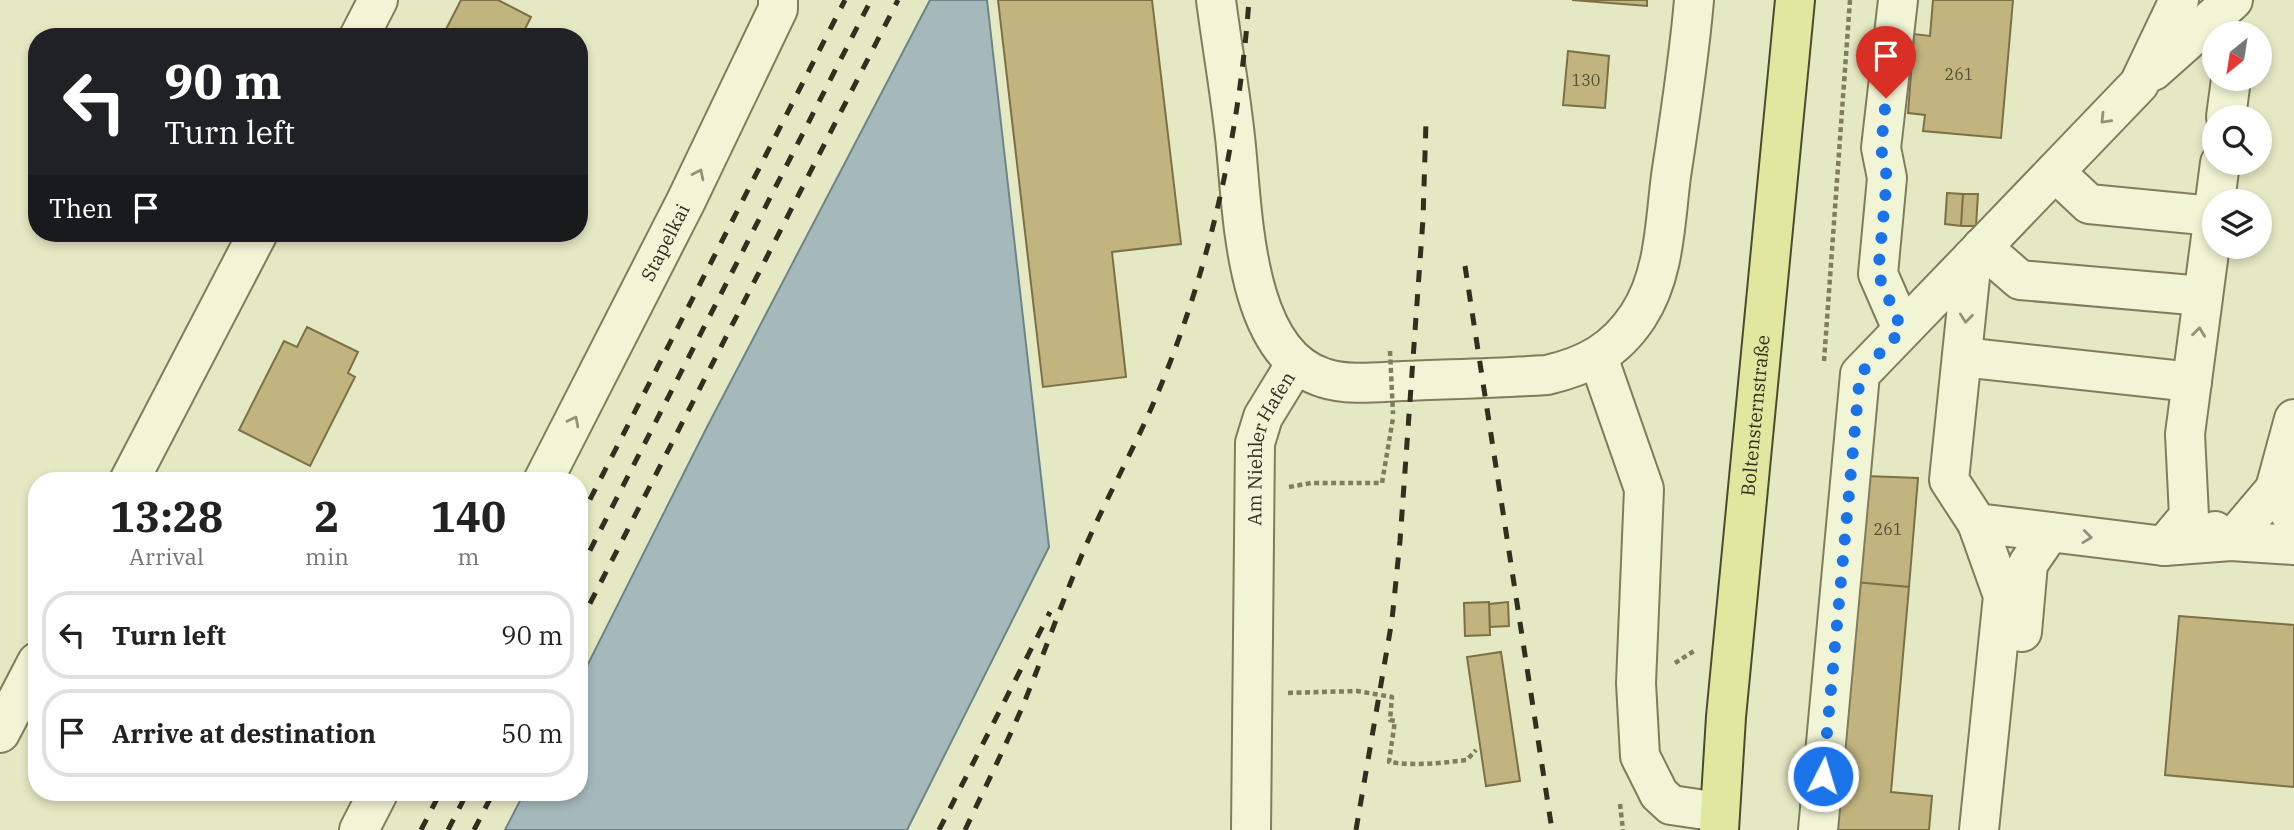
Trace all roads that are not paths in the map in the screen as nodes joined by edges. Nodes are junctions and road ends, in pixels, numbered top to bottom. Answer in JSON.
{"nodes":[{"id":1,"x":378,"y":0,"type":"edge"},
{"id":2,"x":778,"y":0,"type":"edge"},
{"id":3,"x":1216,"y":0,"type":"edge"},
{"id":4,"x":1694,"y":0,"type":"edge"},
{"id":5,"x":1795,"y":0,"type":"edge"},
{"id":6,"x":1898,"y":0,"type":"edge"},
{"id":7,"x":2179,"y":0,"type":"edge"},
{"id":8,"x":2233,"y":0,"type":"edge"},
{"id":9,"x":2241,"y":0,"type":"edge"},
{"id":10,"x":2238,"y":21,"type":"edge"},
{"id":11,"x":364,"y":28,"type":"edge"},
{"id":12,"x":2139,"y":84,"type":"junction"},
{"id":13,"x":2054,"y":172,"type":"junction"},
{"id":14,"x":2202,"y":214,"type":"edge"},
{"id":15,"x":253,"y":242,"type":"edge"},
{"id":16,"x":1977,"y":253,"type":"junction"},
{"id":17,"x":2208,"y":259,"type":"edge"},
{"id":18,"x":2203,"y":296,"type":"junction"},
{"id":19,"x":1902,"y":330,"type":"junction"},
{"id":20,"x":1598,"y":357,"type":"junction"},
{"id":21,"x":1962,"y":357,"type":"junction"},
{"id":22,"x":1296,"y":363,"type":"junction"},
{"id":23,"x":2192,"y":382,"type":"junction"},
{"id":24,"x":2294,"y":419,"type":"edge"},
{"id":25,"x":134,"y":472,"type":"edge"},
{"id":26,"x":548,"y":472,"type":"edge"},
{"id":27,"x":2285,"y":504,"type":"edge"},
{"id":28,"x":2189,"y":516,"type":"junction"},
{"id":29,"x":1977,"y":523,"type":"junction"},
{"id":30,"x":2049,"y":532,"type":"junction"},
{"id":31,"x":2231,"y":541,"type":"junction"},
{"id":32,"x":2294,"y":545,"type":"edge"},
{"id":33,"x":2164,"y":547,"type":"junction"},
{"id":34,"x":28,"y":679,"type":"edge"},
{"id":35,"x":0,"y":733,"type":"edge"},
{"id":36,"x":374,"y":801,"type":"edge"},
{"id":37,"x":1719,"y":821,"type":"edge"},
{"id":38,"x":1997,"y":822,"type":"edge"},
{"id":39,"x":359,"y":830,"type":"edge"},
{"id":40,"x":1251,"y":830,"type":"edge"},
{"id":41,"x":1818,"y":830,"type":"edge"}],
"edges":[{"from":1,"to":11,"type":"street"},
{"from":26,"to":2,"type":"street","name":"Stapelkai","one_way":true},
{"from":3,"to":22,"type":"street","name":"Am Niehler Hafen"},
{"from":4,"to":20,"type":"street"},
{"from":5,"to":37,"type":"main road","name":"Boltensternstraße"},
{"from":6,"to":19,"type":"street"},
{"from":7,"to":12,"type":"street"},
{"from":8,"to":12,"type":"street"},
{"from":9,"to":10,"type":"street"},
{"from":12,"to":13,"type":"street","one_way":true},
{"from":13,"to":14,"type":"street"},
{"from":13,"to":16,"type":"street"},
{"from":15,"to":25,"type":"street"},
{"from":16,"to":18,"type":"street"},
{"from":16,"to":19,"type":"street"},
{"from":16,"to":21,"type":"street","one_way":true},
{"from":17,"to":18,"type":"street"},
{"from":23,"to":18,"type":"street","one_way":true},
{"from":19,"to":41,"type":"street"},
{"from":20,"to":22,"type":"street"},
{"from":20,"to":37,"type":"street"},
{"from":21,"to":23,"type":"street"},
{"from":21,"to":29,"type":"street"},
{"from":22,"to":40,"type":"street","name":"Am Niehler Hafen"},
{"from":23,"to":28,"type":"street"},
{"from":24,"to":27,"type":"street"},
{"from":27,"to":31,"type":"street"},
{"from":28,"to":31,"type":"street"},
{"from":28,"to":33,"type":"street"},
{"from":29,"to":30,"type":"street"},
{"from":29,"to":38,"type":"street"},
{"from":30,"to":33,"type":"street","one_way":true},
{"from":30,"to":38,"type":"street"},
{"from":31,"to":32,"type":"street"},
{"from":31,"to":33,"type":"street"},
{"from":34,"to":35,"type":"street"},
{"from":36,"to":39,"type":"street"}]}
